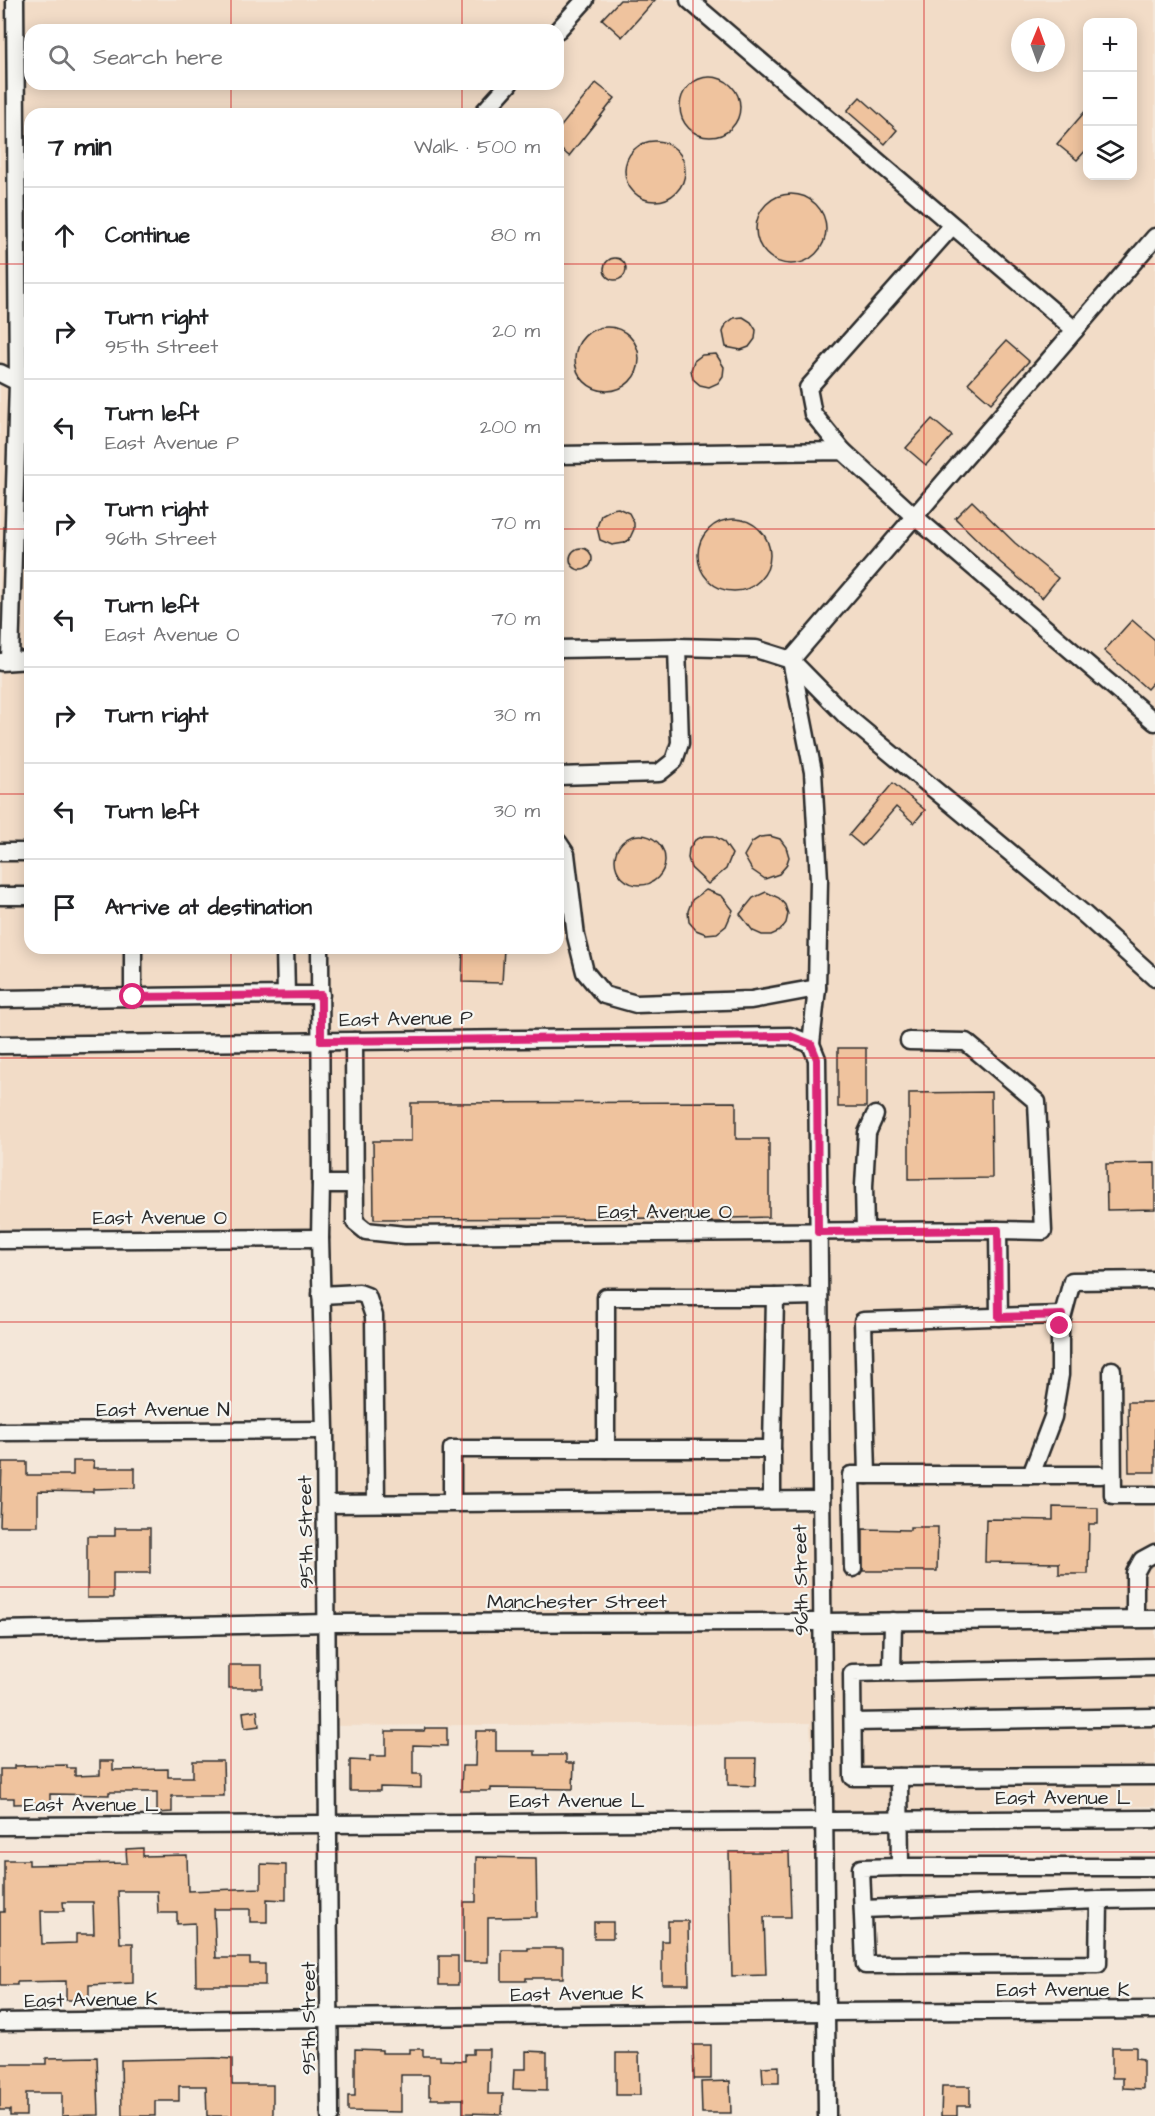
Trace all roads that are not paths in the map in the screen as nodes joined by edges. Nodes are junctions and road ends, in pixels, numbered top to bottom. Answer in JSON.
{"nodes":[{"id":1,"x":15,"y":0,"type":"edge"},
{"id":2,"x":585,"y":0,"type":"edge"},
{"id":3,"x":689,"y":0,"type":"edge"},
{"id":4,"x":563,"y":24,"type":"edge"},
{"id":5,"x":504,"y":90,"type":"edge"},
{"id":6,"x":487,"y":108,"type":"edge"},
{"id":7,"x":952,"y":226,"type":"junction"},
{"id":8,"x":1155,"y":237,"type":"edge"},
{"id":9,"x":1075,"y":330,"type":"junction"},
{"id":10,"x":0,"y":373,"type":"edge"},
{"id":11,"x":18,"y":382,"type":"junction"},
{"id":12,"x":843,"y":451,"type":"junction"},
{"id":13,"x":564,"y":455,"type":"edge"},
{"id":14,"x":23,"y":461,"type":"edge"},
{"id":15,"x":915,"y":517,"type":"junction"},
{"id":16,"x":677,"y":648,"type":"junction"},
{"id":17,"x":564,"y":649,"type":"edge"},
{"id":18,"x":24,"y":660,"type":"edge"},
{"id":19,"x":791,"y":660,"type":"junction"},
{"id":20,"x":5,"y":661,"type":"edge"},
{"id":21,"x":1155,"y":722,"type":"edge"},
{"id":22,"x":564,"y":776,"type":"edge"},
{"id":23,"x":564,"y":851,"type":"edge"},
{"id":24,"x":0,"y":852,"type":"edge"},
{"id":25,"x":24,"y":852,"type":"edge"},
{"id":26,"x":0,"y":896,"type":"edge"},
{"id":27,"x":24,"y":896,"type":"edge"},
{"id":28,"x":133,"y":954,"type":"edge"},
{"id":29,"x":285,"y":954,"type":"edge"},
{"id":30,"x":320,"y":954,"type":"edge"},
{"id":31,"x":1155,"y":978,"type":"edge"},
{"id":32,"x":817,"y":988,"type":"junction"},
{"id":33,"x":286,"y":995,"type":"junction"},
{"id":34,"x":321,"y":995,"type":"junction"},
{"id":35,"x":133,"y":997,"type":"junction"},
{"id":36,"x":0,"y":999,"type":"edge"},
{"id":37,"x":321,"y":1041,"type":"junction"},
{"id":38,"x":354,"y":1041,"type":"junction"},
{"id":39,"x":909,"y":1041,"type":"dead end"},
{"id":40,"x":811,"y":1044,"type":"junction"},
{"id":41,"x":0,"y":1045,"type":"edge"},
{"id":42,"x":875,"y":1115,"type":"dead end"},
{"id":43,"x":321,"y":1184,"type":"junction"},
{"id":44,"x":355,"y":1184,"type":"junction"},
{"id":45,"x":998,"y":1230,"type":"junction"},
{"id":46,"x":865,"y":1231,"type":"junction"},
{"id":47,"x":818,"y":1232,"type":"junction"},
{"id":48,"x":320,"y":1238,"type":"junction"},
{"id":49,"x":0,"y":1240,"type":"edge"},
{"id":50,"x":1155,"y":1280,"type":"edge"},
{"id":51,"x":321,"y":1295,"type":"junction"},
{"id":52,"x":818,"y":1296,"type":"junction"},
{"id":53,"x":775,"y":1297,"type":"junction"},
{"id":54,"x":1062,"y":1315,"type":"junction"},
{"id":55,"x":999,"y":1317,"type":"junction"},
{"id":56,"x":1112,"y":1370,"type":"dead end"},
{"id":57,"x":325,"y":1430,"type":"junction"},
{"id":58,"x":0,"y":1432,"type":"edge"},
{"id":59,"x":606,"y":1449,"type":"junction"},
{"id":60,"x":772,"y":1449,"type":"junction"},
{"id":61,"x":867,"y":1475,"type":"junction"},
{"id":62,"x":1031,"y":1475,"type":"junction"},
{"id":63,"x":1101,"y":1475,"type":"dead end"},
{"id":64,"x":1155,"y":1495,"type":"edge"},
{"id":65,"x":772,"y":1500,"type":"junction"},
{"id":66,"x":821,"y":1500,"type":"junction"},
{"id":67,"x":376,"y":1503,"type":"junction"},
{"id":68,"x":452,"y":1503,"type":"junction"},
{"id":69,"x":326,"y":1504,"type":"junction"},
{"id":70,"x":1155,"y":1553,"type":"edge"},
{"id":71,"x":853,"y":1568,"type":"dead end"},
{"id":72,"x":1135,"y":1619,"type":"junction"},
{"id":73,"x":1155,"y":1619,"type":"edge"},
{"id":74,"x":893,"y":1621,"type":"junction"},
{"id":75,"x":822,"y":1622,"type":"junction"},
{"id":76,"x":327,"y":1623,"type":"junction"},
{"id":77,"x":0,"y":1630,"type":"edge"},
{"id":78,"x":1155,"y":1667,"type":"edge"},
{"id":79,"x":892,"y":1672,"type":"junction"},
{"id":80,"x":1155,"y":1717,"type":"edge"},
{"id":81,"x":853,"y":1722,"type":"junction"},
{"id":82,"x":1155,"y":1776,"type":"edge"},
{"id":83,"x":899,"y":1777,"type":"junction"},
{"id":84,"x":1155,"y":1819,"type":"edge"},
{"id":85,"x":824,"y":1820,"type":"junction"},
{"id":86,"x":900,"y":1820,"type":"junction"},
{"id":87,"x":330,"y":1824,"type":"junction"},
{"id":88,"x":0,"y":1826,"type":"edge"},
{"id":89,"x":900,"y":1867,"type":"junction"},
{"id":90,"x":1155,"y":1867,"type":"edge"},
{"id":91,"x":1155,"y":1899,"type":"edge"},
{"id":92,"x":1099,"y":1900,"type":"junction"},
{"id":93,"x":863,"y":1909,"type":"junction"},
{"id":94,"x":1155,"y":2010,"type":"edge"},
{"id":95,"x":826,"y":2012,"type":"junction"},
{"id":96,"x":330,"y":2017,"type":"junction"},
{"id":97,"x":0,"y":2022,"type":"edge"},
{"id":98,"x":330,"y":2116,"type":"edge"},
{"id":99,"x":827,"y":2116,"type":"edge"}],
"edges":[{"from":1,"to":11,"type":"street"},
{"from":2,"to":4,"type":"street"},
{"from":3,"to":7,"type":"street"},
{"from":5,"to":6,"type":"street"},
{"from":7,"to":9,"type":"street"},
{"from":7,"to":12,"type":"street"},
{"from":8,"to":9,"type":"street"},
{"from":9,"to":15,"type":"street"},
{"from":10,"to":11,"type":"street"},
{"from":11,"to":14,"type":"street"},
{"from":12,"to":13,"type":"street"},
{"from":12,"to":15,"type":"street"},
{"from":14,"to":20,"type":"street"},
{"from":15,"to":19,"type":"street"},
{"from":15,"to":21,"type":"street"},
{"from":16,"to":17,"type":"street"},
{"from":16,"to":19,"type":"street"},
{"from":16,"to":22,"type":"street"},
{"from":18,"to":20,"type":"street"},
{"from":19,"to":31,"type":"street"},
{"from":19,"to":32,"type":"street","name":"96th Street"},
{"from":23,"to":32,"type":"street"},
{"from":24,"to":25,"type":"street"},
{"from":26,"to":27,"type":"street"},
{"from":28,"to":35,"type":"street"},
{"from":29,"to":33,"type":"street"},
{"from":30,"to":34,"type":"street","name":"95th Street"},
{"from":32,"to":40,"type":"street","name":"96th Street"},
{"from":33,"to":34,"type":"street"},
{"from":33,"to":35,"type":"street"},
{"from":34,"to":37,"type":"street","name":"95th Street"},
{"from":35,"to":36,"type":"street"},
{"from":37,"to":38,"type":"street","name":"East Avenue P"},
{"from":37,"to":41,"type":"street","name":"East Avenue P"},
{"from":37,"to":43,"type":"street","name":"95th Street"},
{"from":38,"to":40,"type":"street","name":"East Avenue P"},
{"from":38,"to":44,"type":"street"},
{"from":39,"to":45,"type":"street","name":"East Avenue O"},
{"from":40,"to":47,"type":"street","name":"96th Street"},
{"from":42,"to":46,"type":"street"},
{"from":43,"to":44,"type":"street"},
{"from":43,"to":48,"type":"street","name":"95th Street"},
{"from":44,"to":47,"type":"street","name":"East Avenue O"},
{"from":45,"to":46,"type":"street","name":"East Avenue O"},
{"from":45,"to":55,"type":"street"},
{"from":46,"to":47,"type":"street","name":"East Avenue O"},
{"from":47,"to":52,"type":"street","name":"96th Street"},
{"from":48,"to":49,"type":"street","name":"East Avenue O"},
{"from":48,"to":51,"type":"street","name":"95th Street"},
{"from":50,"to":54,"type":"street"},
{"from":51,"to":57,"type":"street","name":"95th Street"},
{"from":51,"to":67,"type":"street"},
{"from":52,"to":53,"type":"street"},
{"from":52,"to":66,"type":"street","name":"96th Street"},
{"from":53,"to":59,"type":"street"},
{"from":53,"to":60,"type":"street"},
{"from":54,"to":55,"type":"street"},
{"from":54,"to":62,"type":"street"},
{"from":55,"to":61,"type":"street"},
{"from":56,"to":64,"type":"street"},
{"from":57,"to":58,"type":"street","name":"East Avenue N"},
{"from":57,"to":69,"type":"street","name":"95th Street"},
{"from":59,"to":60,"type":"street"},
{"from":59,"to":68,"type":"street"},
{"from":60,"to":65,"type":"street"},
{"from":61,"to":62,"type":"street"},
{"from":61,"to":71,"type":"street"},
{"from":62,"to":63,"type":"street"},
{"from":65,"to":66,"type":"street"},
{"from":65,"to":68,"type":"street"},
{"from":66,"to":75,"type":"street","name":"96th Street"},
{"from":67,"to":68,"type":"street"},
{"from":67,"to":69,"type":"street"},
{"from":69,"to":76,"type":"street","name":"95th Street"},
{"from":70,"to":72,"type":"street"},
{"from":72,"to":73,"type":"street","name":"Manchester Street"},
{"from":72,"to":74,"type":"street","name":"Manchester Street"},
{"from":74,"to":75,"type":"street","name":"Manchester Street"},
{"from":74,"to":79,"type":"street"},
{"from":75,"to":76,"type":"street","name":"Manchester Street"},
{"from":75,"to":85,"type":"street","name":"96th Street"},
{"from":76,"to":77,"type":"street","name":"Manchester Street"},
{"from":76,"to":87,"type":"street","name":"95th Street"},
{"from":78,"to":79,"type":"street"},
{"from":79,"to":81,"type":"street"},
{"from":80,"to":81,"type":"street"},
{"from":81,"to":83,"type":"street"},
{"from":82,"to":83,"type":"street"},
{"from":83,"to":86,"type":"street"},
{"from":84,"to":86,"type":"street","name":"East Avenue L"},
{"from":85,"to":86,"type":"street","name":"East Avenue L"},
{"from":85,"to":87,"type":"street","name":"East Avenue L"},
{"from":85,"to":95,"type":"street","name":"96th Street"},
{"from":86,"to":89,"type":"street"},
{"from":87,"to":88,"type":"street","name":"East Avenue L"},
{"from":87,"to":96,"type":"street","name":"95th Street"},
{"from":89,"to":90,"type":"street"},
{"from":89,"to":93,"type":"street"},
{"from":91,"to":92,"type":"street"},
{"from":92,"to":93,"type":"street"},
{"from":92,"to":93,"type":"street"},
{"from":94,"to":95,"type":"street","name":"East Avenue K"},
{"from":95,"to":96,"type":"street","name":"East Avenue K"},
{"from":95,"to":99,"type":"street","name":"96th Street"},
{"from":96,"to":97,"type":"street","name":"East Avenue K"},
{"from":96,"to":98,"type":"street","name":"95th Street"}]}
